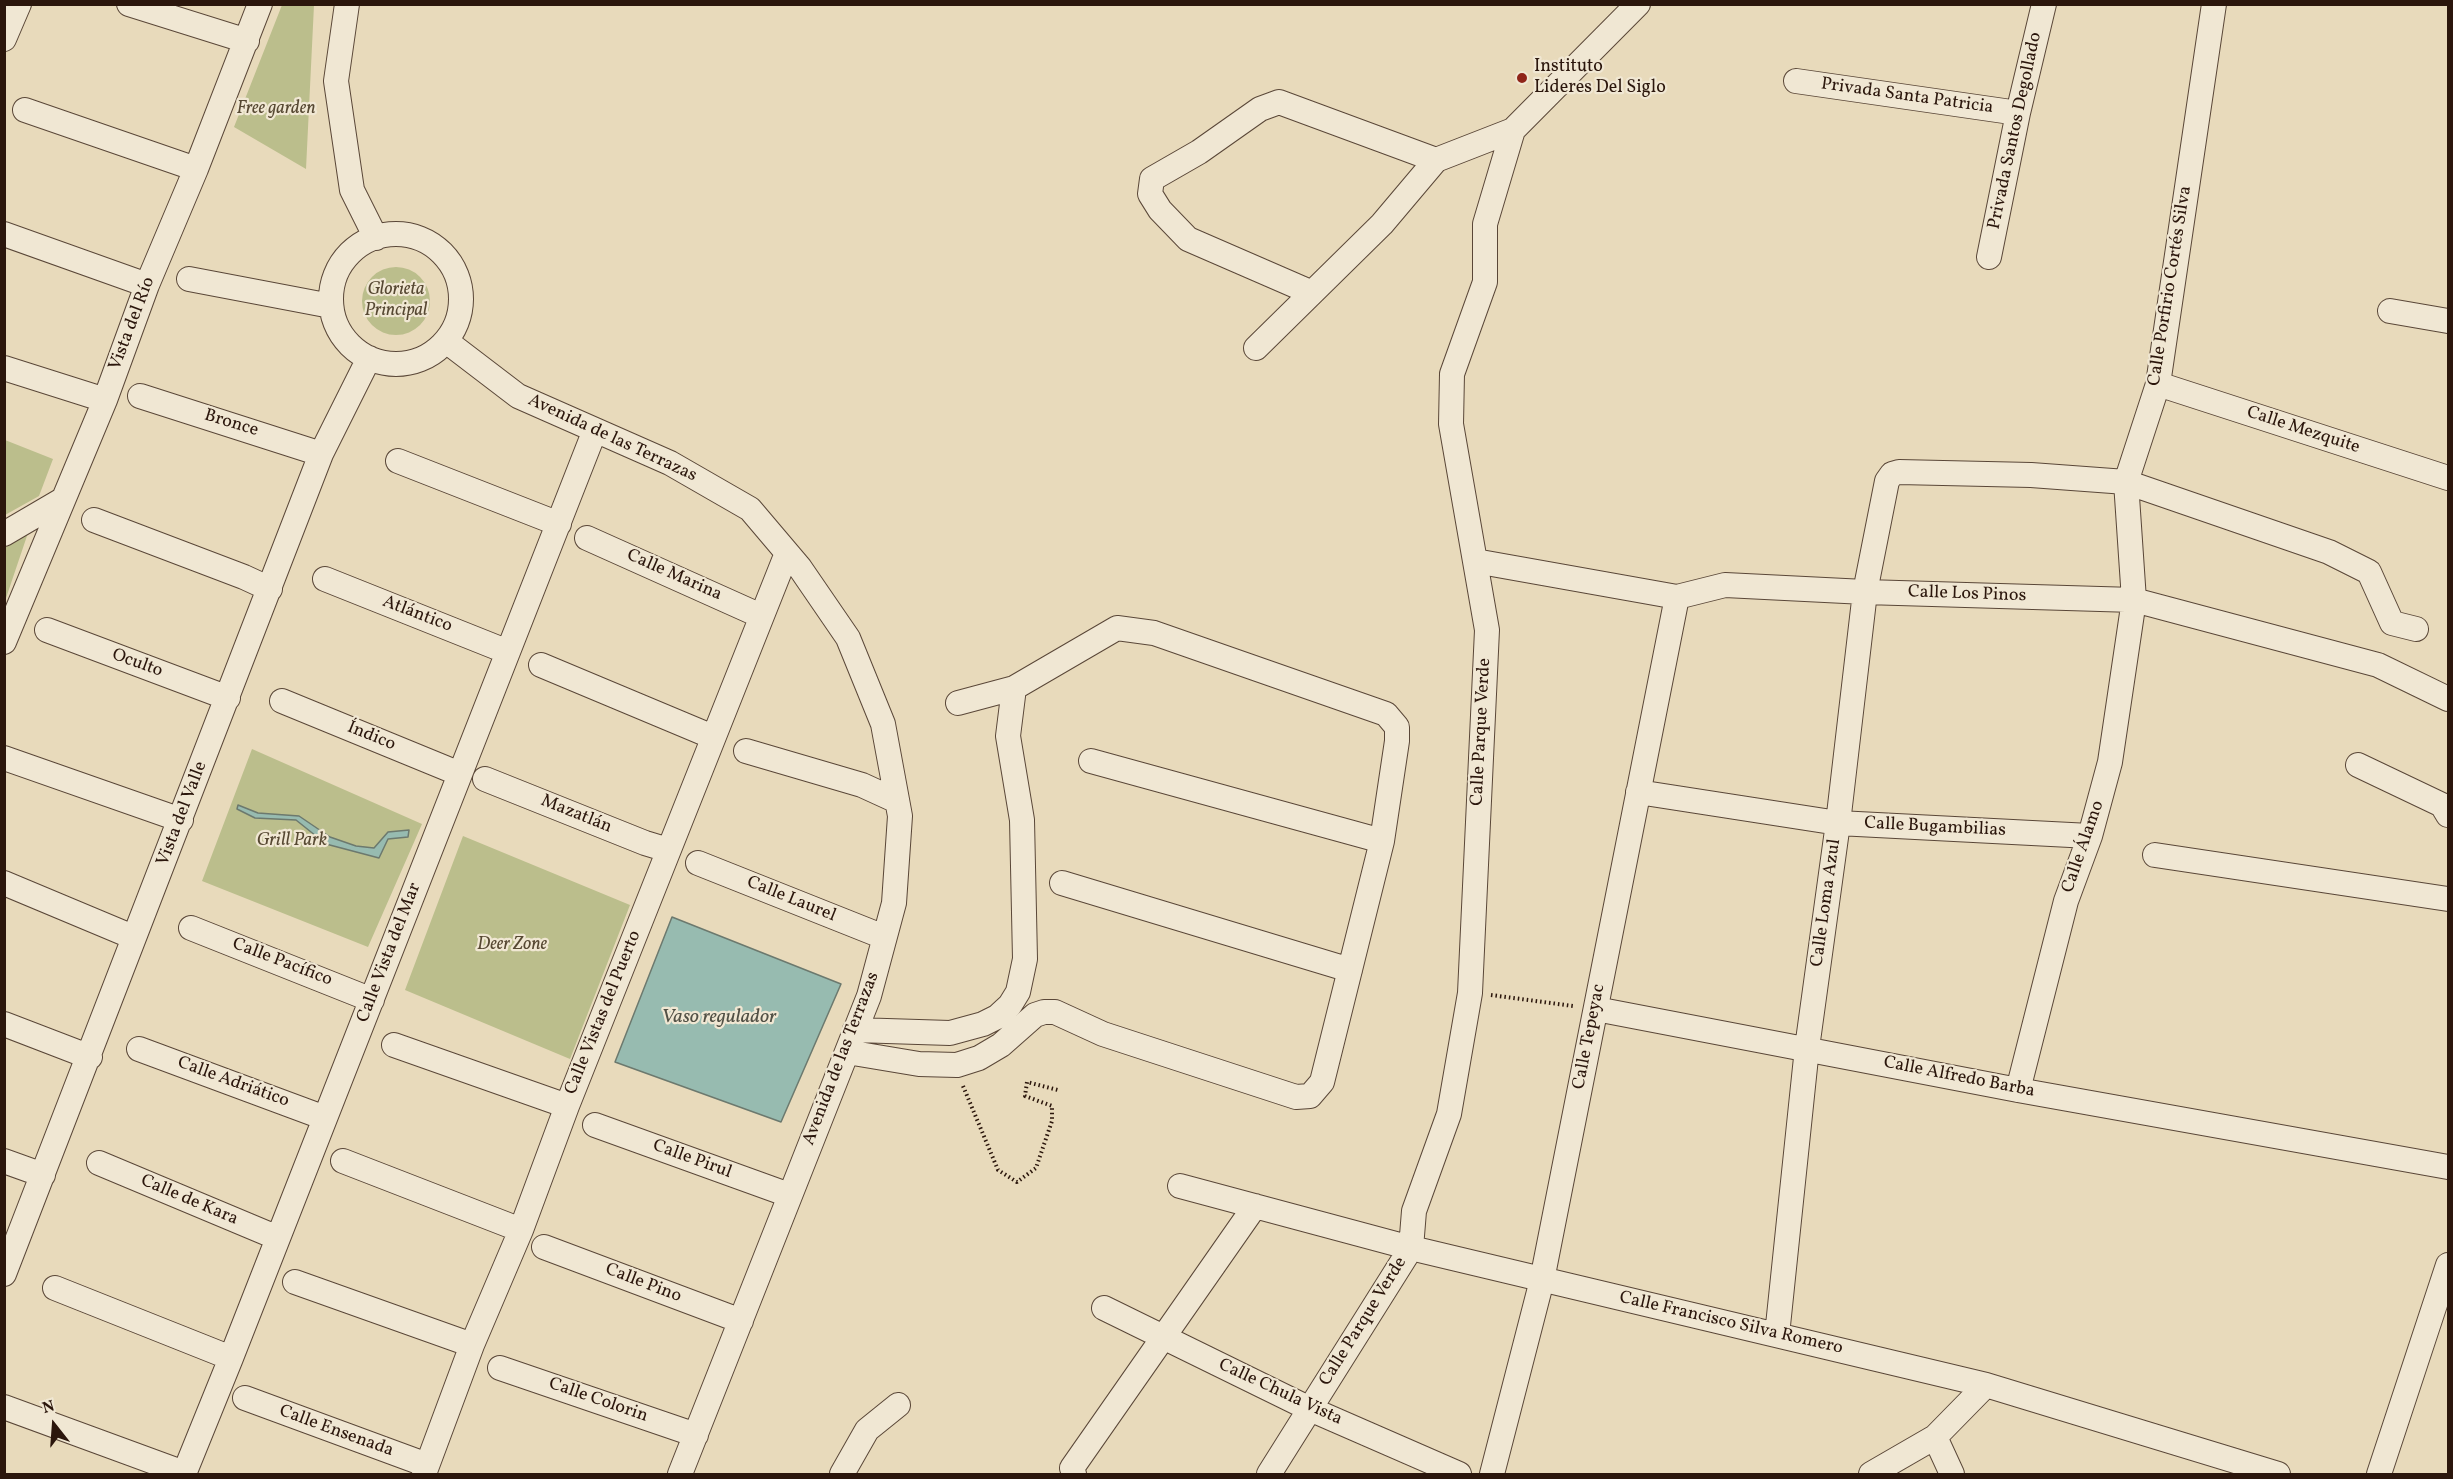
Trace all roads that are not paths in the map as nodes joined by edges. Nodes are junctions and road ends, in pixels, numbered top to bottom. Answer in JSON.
{"nodes":[{"id":1,"x":19,"y":4,"type":"edge"},
{"id":2,"x":129,"y":4,"type":"edge"},
{"id":3,"x":260,"y":4,"type":"edge"},
{"id":4,"x":347,"y":4,"type":"edge"},
{"id":5,"x":1638,"y":4,"type":"edge"},
{"id":6,"x":2044,"y":4,"type":"edge"},
{"id":7,"x":2214,"y":4,"type":"edge"},
{"id":8,"x":4,"y":39,"type":"edge"},
{"id":9,"x":247,"y":41,"type":"junction"},
{"id":10,"x":1796,"y":81,"type":"dead end"},
{"id":11,"x":25,"y":110,"type":"dead end"},
{"id":12,"x":2018,"y":113,"type":"junction"},
{"id":13,"x":1513,"y":130,"type":"junction"},
{"id":14,"x":1436,"y":159,"type":"junction"},
{"id":15,"x":196,"y":169,"type":"junction"},
{"id":16,"x":4,"y":234,"type":"edge"},
{"id":17,"x":376,"y":238,"type":"junction"},
{"id":18,"x":1989,"y":257,"type":"dead end"},
{"id":19,"x":189,"y":279,"type":"dead end"},
{"id":20,"x":147,"y":285,"type":"junction"},
{"id":21,"x":1310,"y":292,"type":"junction"},
{"id":22,"x":331,"y":306,"type":"junction"},
{"id":23,"x":2390,"y":311,"type":"dead end"},
{"id":24,"x":2448,"y":321,"type":"edge"},
{"id":25,"x":446,"y":341,"type":"junction"},
{"id":26,"x":1256,"y":348,"type":"dead end"},
{"id":27,"x":369,"y":358,"type":"junction"},
{"id":28,"x":4,"y":368,"type":"edge"},
{"id":29,"x":2158,"y":384,"type":"junction"},
{"id":30,"x":140,"y":396,"type":"dead end"},
{"id":31,"x":105,"y":400,"type":"junction"},
{"id":32,"x":595,"y":430,"type":"junction"},
{"id":33,"x":321,"y":454,"type":"junction"},
{"id":34,"x":398,"y":461,"type":"dead end"},
{"id":35,"x":2448,"y":478,"type":"edge"},
{"id":36,"x":2126,"y":482,"type":"junction"},
{"id":37,"x":62,"y":500,"type":"junction"},
{"id":38,"x":94,"y":520,"type":"dead end"},
{"id":39,"x":559,"y":524,"type":"junction"},
{"id":40,"x":4,"y":534,"type":"edge"},
{"id":41,"x":587,"y":538,"type":"dead end"},
{"id":42,"x":787,"y":553,"type":"junction"},
{"id":43,"x":1475,"y":561,"type":"junction"},
{"id":44,"x":325,"y":579,"type":"dead end"},
{"id":45,"x":270,"y":589,"type":"junction"},
{"id":46,"x":1865,"y":592,"type":"junction"},
{"id":47,"x":1677,"y":597,"type":"junction"},
{"id":48,"x":2134,"y":600,"type":"junction"},
{"id":49,"x":760,"y":616,"type":"junction"},
{"id":50,"x":2416,"y":629,"type":"dead end"},
{"id":51,"x":47,"y":630,"type":"dead end"},
{"id":52,"x":4,"y":642,"type":"edge"},
{"id":53,"x":508,"y":652,"type":"junction"},
{"id":54,"x":542,"y":664,"type":"dead end"},
{"id":55,"x":1014,"y":688,"type":"junction"},
{"id":56,"x":228,"y":698,"type":"junction"},
{"id":57,"x":2448,"y":699,"type":"edge"},
{"id":58,"x":282,"y":701,"type":"dead end"},
{"id":59,"x":958,"y":703,"type":"dead end"},
{"id":60,"x":713,"y":737,"type":"junction"},
{"id":61,"x":746,"y":752,"type":"dead end"},
{"id":62,"x":4,"y":758,"type":"edge"},
{"id":63,"x":1090,"y":761,"type":"dead end"},
{"id":64,"x":2358,"y":765,"type":"dead end"},
{"id":65,"x":460,"y":774,"type":"junction"},
{"id":66,"x":485,"y":778,"type":"dead end"},
{"id":67,"x":1638,"y":792,"type":"junction"},
{"id":68,"x":897,"y":801,"type":"junction"},
{"id":69,"x":2448,"y":815,"type":"edge"},
{"id":70,"x":181,"y":820,"type":"junction"},
{"id":71,"x":1838,"y":823,"type":"junction"},
{"id":72,"x":2090,"y":836,"type":"junction"},
{"id":73,"x":1382,"y":841,"type":"junction"},
{"id":74,"x":669,"y":850,"type":"junction"},
{"id":75,"x":2155,"y":855,"type":"dead end"},
{"id":76,"x":698,"y":863,"type":"dead end"},
{"id":77,"x":4,"y":883,"type":"edge"},
{"id":78,"x":1062,"y":883,"type":"dead end"},
{"id":79,"x":2448,"y":899,"type":"edge"},
{"id":80,"x":191,"y":928,"type":"dead end"},
{"id":81,"x":134,"y":937,"type":"junction"},
{"id":82,"x":884,"y":937,"type":"junction"},
{"id":83,"x":1350,"y":970,"type":"junction"},
{"id":84,"x":372,"y":1000,"type":"junction"},
{"id":85,"x":1596,"y":1009,"type":"junction"},
{"id":86,"x":4,"y":1024,"type":"edge"},
{"id":87,"x":851,"y":1041,"type":"junction"},
{"id":88,"x":394,"y":1045,"type":"dead end"},
{"id":89,"x":1807,"y":1048,"type":"junction"},
{"id":90,"x":140,"y":1049,"type":"dead end"},
{"id":91,"x":90,"y":1057,"type":"junction"},
{"id":92,"x":2018,"y":1090,"type":"junction"},
{"id":93,"x":567,"y":1106,"type":"junction"},
{"id":94,"x":325,"y":1118,"type":"junction"},
{"id":95,"x":595,"y":1125,"type":"dead end"},
{"id":96,"x":4,"y":1161,"type":"edge"},
{"id":97,"x":344,"y":1161,"type":"dead end"},
{"id":98,"x":99,"y":1163,"type":"dead end"},
{"id":99,"x":2448,"y":1167,"type":"edge"},
{"id":100,"x":43,"y":1175,"type":"junction"},
{"id":101,"x":1180,"y":1186,"type":"dead end"},
{"id":102,"x":789,"y":1195,"type":"junction"},
{"id":103,"x":1255,"y":1206,"type":"junction"},
{"id":104,"x":521,"y":1230,"type":"junction"},
{"id":105,"x":278,"y":1238,"type":"junction"},
{"id":106,"x":544,"y":1247,"type":"dead end"},
{"id":107,"x":1411,"y":1248,"type":"junction"},
{"id":108,"x":2448,"y":1265,"type":"edge"},
{"id":109,"x":4,"y":1274,"type":"edge"},
{"id":110,"x":1542,"y":1280,"type":"junction"},
{"id":111,"x":295,"y":1282,"type":"dead end"},
{"id":112,"x":55,"y":1288,"type":"dead end"},
{"id":113,"x":1104,"y":1308,"type":"dead end"},
{"id":114,"x":741,"y":1321,"type":"junction"},
{"id":115,"x":1777,"y":1335,"type":"junction"},
{"id":116,"x":1162,"y":1336,"type":"junction"},
{"id":117,"x":472,"y":1345,"type":"junction"},
{"id":118,"x":231,"y":1358,"type":"junction"},
{"id":119,"x":500,"y":1368,"type":"dead end"},
{"id":120,"x":1986,"y":1385,"type":"junction"},
{"id":121,"x":245,"y":1398,"type":"dead end"},
{"id":122,"x":898,"y":1405,"type":"dead end"},
{"id":123,"x":4,"y":1407,"type":"edge"},
{"id":124,"x":1310,"y":1409,"type":"junction"},
{"id":125,"x":696,"y":1435,"type":"junction"},
{"id":126,"x":1935,"y":1437,"type":"junction"},
{"id":127,"x":426,"y":1470,"type":"edge"},
{"id":128,"x":184,"y":1474,"type":"edge"},
{"id":129,"x":680,"y":1474,"type":"edge"},
{"id":130,"x":842,"y":1474,"type":"edge"},
{"id":131,"x":1074,"y":1474,"type":"edge"},
{"id":132,"x":1269,"y":1474,"type":"edge"},
{"id":133,"x":1459,"y":1474,"type":"edge"},
{"id":134,"x":1492,"y":1474,"type":"edge"},
{"id":135,"x":1871,"y":1474,"type":"edge"},
{"id":136,"x":1952,"y":1474,"type":"edge"},
{"id":137,"x":2278,"y":1474,"type":"edge"},
{"id":138,"x":2379,"y":1474,"type":"edge"}],
"edges":[{"from":1,"to":8,"type":"street"},
{"from":2,"to":9,"type":"street"},
{"from":3,"to":9,"type":"street","name":"Vista del Río"},
{"from":4,"to":17,"type":"street"},
{"from":5,"to":13,"type":"street","name":"Calle Parque Verde"},
{"from":6,"to":12,"type":"street","name":"Privada Santos Degollado"},
{"from":7,"to":29,"type":"street","name":"Calle Porfirio Cortés Silva"},
{"from":9,"to":15,"type":"street","name":"Vista del Río"},
{"from":10,"to":12,"type":"street","name":"Privada Santa Patricia"},
{"from":11,"to":15,"type":"street"},
{"from":12,"to":18,"type":"street","name":"Privada Santos Degollado"},
{"from":13,"to":14,"type":"street"},
{"from":13,"to":43,"type":"street","name":"Calle Parque Verde"},
{"from":14,"to":21,"type":"street"},
{"from":14,"to":21,"type":"street"},
{"from":15,"to":20,"type":"street","name":"Vista del Río"},
{"from":16,"to":20,"type":"street"},
{"from":17,"to":22,"type":"street"},
{"from":17,"to":25,"type":"street"},
{"from":19,"to":22,"type":"street"},
{"from":20,"to":31,"type":"street","name":"Vista del Río"},
{"from":21,"to":26,"type":"street"},
{"from":22,"to":27,"type":"street"},
{"from":23,"to":24,"type":"street"},
{"from":25,"to":27,"type":"street"},
{"from":25,"to":32,"type":"street","name":"Avenida de las Terrazas"},
{"from":27,"to":33,"type":"street","name":"Vista del Valle"},
{"from":28,"to":31,"type":"street"},
{"from":29,"to":35,"type":"street","name":"Calle Mezquite"},
{"from":29,"to":36,"type":"street","name":"Calle Porfirio Cortés Silva"},
{"from":30,"to":33,"type":"street","name":"Bronce"},
{"from":31,"to":37,"type":"street","name":"Vista del Río"},
{"from":32,"to":39,"type":"street","name":"Calle Vista del Mar"},
{"from":32,"to":42,"type":"street","name":"Avenida de las Terrazas"},
{"from":33,"to":45,"type":"street","name":"Vista del Valle"},
{"from":34,"to":39,"type":"street"},
{"from":36,"to":46,"type":"street","name":"Calle Loma Azul"},
{"from":36,"to":48,"type":"street","name":"Calle Porfirio Cortés Silva"},
{"from":36,"to":50,"type":"street"},
{"from":37,"to":40,"type":"street"},
{"from":37,"to":52,"type":"street","name":"Vista del Río"},
{"from":38,"to":45,"type":"street"},
{"from":39,"to":53,"type":"street","name":"Calle Vista del Mar"},
{"from":41,"to":49,"type":"street","name":"Calle Marina"},
{"from":42,"to":49,"type":"street","name":"Calle Vistas del Puerto"},
{"from":42,"to":68,"type":"street","name":"Avenida de las Terrazas"},
{"from":43,"to":47,"type":"street","name":"Calle Los Pinos"},
{"from":43,"to":107,"type":"street","name":"Calle Parque Verde"},
{"from":44,"to":53,"type":"street","name":"Atlántico"},
{"from":45,"to":56,"type":"street","name":"Vista del Valle"},
{"from":46,"to":47,"type":"street","name":"Calle Los Pinos"},
{"from":46,"to":48,"type":"street","name":"Calle Los Pinos"},
{"from":46,"to":71,"type":"street","name":"Calle Loma Azul"},
{"from":47,"to":67,"type":"street","name":"Calle Tepeyac"},
{"from":48,"to":57,"type":"street","name":"Calle Los Pinos"},
{"from":48,"to":72,"type":"street","name":"Calle Álamo"},
{"from":49,"to":60,"type":"street","name":"Calle Vistas del Puerto"},
{"from":51,"to":56,"type":"street","name":"Oculto"},
{"from":53,"to":65,"type":"street","name":"Calle Vista del Mar"},
{"from":54,"to":60,"type":"street"},
{"from":55,"to":59,"type":"street"},
{"from":55,"to":73,"type":"street"},
{"from":55,"to":87,"type":"street"},
{"from":56,"to":70,"type":"street","name":"Vista del Valle"},
{"from":58,"to":65,"type":"street","name":"Índico"},
{"from":60,"to":74,"type":"street","name":"Calle Vistas del Puerto"},
{"from":61,"to":68,"type":"street"},
{"from":62,"to":70,"type":"street"},
{"from":63,"to":73,"type":"street"},
{"from":64,"to":69,"type":"street"},
{"from":65,"to":84,"type":"street","name":"Calle Vista del Mar"},
{"from":66,"to":74,"type":"street","name":"Mazatlán"},
{"from":67,"to":71,"type":"street","name":"Calle Bugambilias"},
{"from":67,"to":85,"type":"street","name":"Calle Tepeyac"},
{"from":68,"to":82,"type":"street","name":"Avenida de las Terrazas"},
{"from":70,"to":81,"type":"street","name":"Vista del Valle"},
{"from":71,"to":72,"type":"street","name":"Calle Bugambilias"},
{"from":71,"to":89,"type":"street","name":"Calle Loma Azul"},
{"from":72,"to":92,"type":"street","name":"Calle Álamo"},
{"from":73,"to":83,"type":"street"},
{"from":74,"to":93,"type":"street","name":"Calle Vistas del Puerto"},
{"from":75,"to":79,"type":"street"},
{"from":76,"to":82,"type":"street","name":"Calle Laurel"},
{"from":77,"to":81,"type":"street"},
{"from":78,"to":83,"type":"street"},
{"from":80,"to":84,"type":"street","name":"Calle Pacífico"},
{"from":81,"to":91,"type":"street","name":"Vista del Valle"},
{"from":82,"to":87,"type":"street","name":"Avenida de las Terrazas"},
{"from":83,"to":87,"type":"street"},
{"from":84,"to":94,"type":"street","name":"Calle Vista del Mar"},
{"from":85,"to":89,"type":"street","name":"Calle Alfredo Barba"},
{"from":85,"to":110,"type":"street","name":"Calle Tepeyac"},
{"from":86,"to":91,"type":"street"},
{"from":87,"to":102,"type":"street","name":"Avenida de las Terrazas"},
{"from":88,"to":93,"type":"street"},
{"from":89,"to":92,"type":"street","name":"Calle Alfredo Barba"},
{"from":89,"to":115,"type":"street","name":"Calle Loma Azul"},
{"from":90,"to":94,"type":"street","name":"Calle Adriático"},
{"from":91,"to":100,"type":"street","name":"Vista del Valle"},
{"from":92,"to":99,"type":"street","name":"Calle Alfredo Barba"},
{"from":93,"to":104,"type":"street","name":"Calle Vistas del Puerto"},
{"from":94,"to":105,"type":"street","name":"Calle Vista del Mar"},
{"from":95,"to":102,"type":"street","name":"Calle Pirul"},
{"from":96,"to":100,"type":"street"},
{"from":97,"to":104,"type":"street"},
{"from":98,"to":105,"type":"street","name":"Calle de Kara"},
{"from":100,"to":109,"type":"street","name":"Vista del Valle"},
{"from":101,"to":103,"type":"street","name":"Calle Francisco Silva Romero"},
{"from":102,"to":114,"type":"street","name":"Avenida de las Terrazas"},
{"from":103,"to":107,"type":"street","name":"Calle Francisco Silva Romero"},
{"from":103,"to":116,"type":"street"},
{"from":104,"to":117,"type":"street","name":"Calle Vistas del Puerto"},
{"from":105,"to":118,"type":"street","name":"Calle Vista del Mar"},
{"from":106,"to":114,"type":"street","name":"Calle Pino"},
{"from":107,"to":110,"type":"street","name":"Calle Francisco Silva Romero"},
{"from":107,"to":124,"type":"street","name":"Calle Parque Verde"},
{"from":108,"to":138,"type":"street"},
{"from":110,"to":115,"type":"street","name":"Calle Francisco Silva Romero"},
{"from":110,"to":134,"type":"street","name":"Calle Tepeyac"},
{"from":111,"to":117,"type":"street"},
{"from":112,"to":118,"type":"street"},
{"from":113,"to":116,"type":"street","name":"Calle Chula Vista"},
{"from":114,"to":125,"type":"street","name":"Avenida de las Terrazas"},
{"from":115,"to":120,"type":"street","name":"Calle Francisco Silva Romero"},
{"from":116,"to":124,"type":"street","name":"Calle Chula Vista"},
{"from":116,"to":131,"type":"street"},
{"from":117,"to":127,"type":"street","name":"Calle Vistas del Puerto"},
{"from":118,"to":128,"type":"street","name":"Calle Vista del Mar"},
{"from":119,"to":125,"type":"street","name":"Calle Colorin"},
{"from":120,"to":126,"type":"street"},
{"from":120,"to":137,"type":"street","name":"Calle Francisco Silva Romero"},
{"from":121,"to":127,"type":"street","name":"Calle Ensenada"},
{"from":122,"to":130,"type":"street"},
{"from":123,"to":128,"type":"street"},
{"from":124,"to":132,"type":"street","name":"Calle Parque Verde"},
{"from":124,"to":133,"type":"street","name":"Calle Chula Vista"},
{"from":125,"to":129,"type":"street","name":"Avenida de las Terrazas"},
{"from":126,"to":135,"type":"street"},
{"from":126,"to":136,"type":"street"}]}
